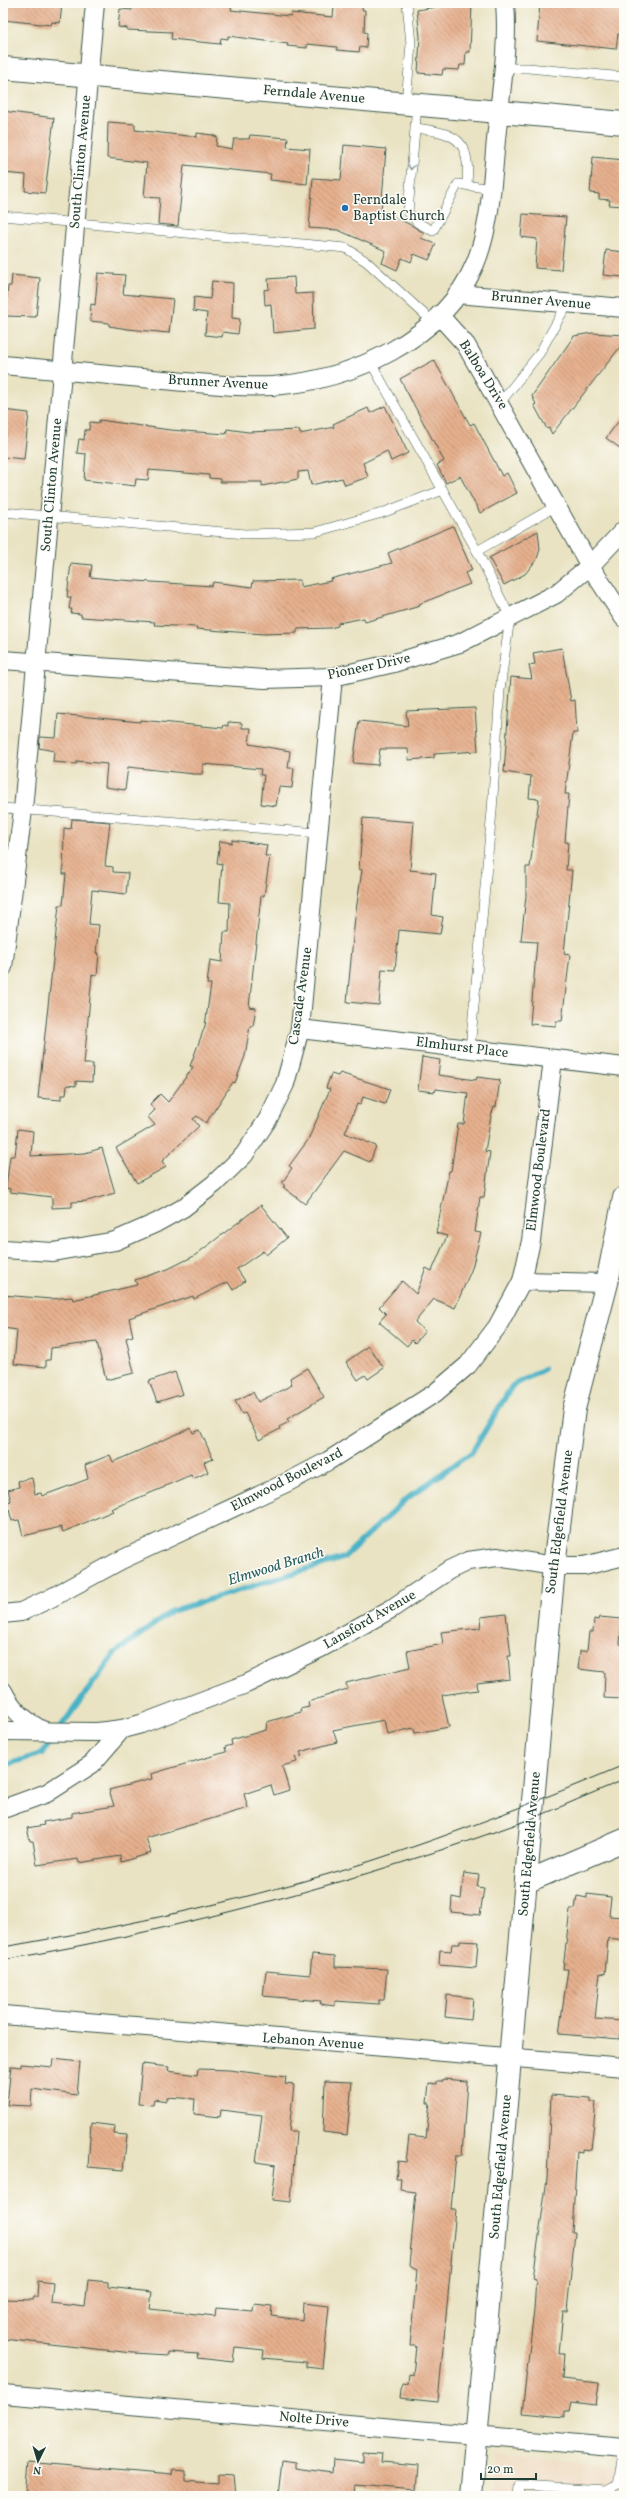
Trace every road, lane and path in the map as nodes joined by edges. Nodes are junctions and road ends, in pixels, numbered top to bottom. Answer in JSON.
{"nodes":[{"id":1,"x":95,"y":3,"type":"edge"},
{"id":2,"x":407,"y":3,"type":"edge"},
{"id":3,"x":505,"y":3,"type":"edge"},
{"id":4,"x":3,"y":68,"type":"edge"},
{"id":5,"x":503,"y":68,"type":"junction"},
{"id":6,"x":89,"y":75,"type":"junction"},
{"id":7,"x":624,"y":76,"type":"edge"},
{"id":8,"x":412,"y":104,"type":"junction"},
{"id":9,"x":498,"y":112,"type":"junction"},
{"id":10,"x":624,"y":123,"type":"edge"},
{"id":11,"x":415,"y":128,"type":"junction"},
{"id":12,"x":467,"y":184,"type":"junction"},
{"id":13,"x":492,"y":189,"type":"junction"},
{"id":14,"x":3,"y":216,"type":"edge"},
{"id":15,"x":75,"y":222,"type":"junction"},
{"id":16,"x":458,"y":294,"type":"junction"},
{"id":17,"x":567,"y":304,"type":"junction"},
{"id":18,"x":624,"y":308,"type":"edge"},
{"id":19,"x":436,"y":319,"type":"junction"},
{"id":20,"x":370,"y":361,"type":"junction"},
{"id":21,"x":3,"y":365,"type":"edge"},
{"id":22,"x":63,"y":370,"type":"junction"},
{"id":23,"x":500,"y":402,"type":"junction"},
{"id":24,"x":443,"y":490,"type":"junction"},
{"id":25,"x":556,"y":506,"type":"junction"},
{"id":26,"x":3,"y":512,"type":"edge"},
{"id":27,"x":49,"y":516,"type":"junction"},
{"id":28,"x":624,"y":530,"type":"edge"},
{"id":29,"x":477,"y":551,"type":"junction"},
{"id":30,"x":590,"y":566,"type":"junction"},
{"id":31,"x":510,"y":617,"type":"junction"},
{"id":32,"x":624,"y":618,"type":"edge"},
{"id":33,"x":3,"y":660,"type":"edge"},
{"id":34,"x":37,"y":662,"type":"junction"},
{"id":35,"x":333,"y":677,"type":"junction"},
{"id":36,"x":3,"y":808,"type":"edge"},
{"id":37,"x":23,"y":810,"type":"junction"},
{"id":38,"x":319,"y":833,"type":"junction"},
{"id":39,"x":4,"y":958,"type":"edge"},
{"id":40,"x":300,"y":1029,"type":"junction"},
{"id":41,"x":470,"y":1049,"type":"junction"},
{"id":42,"x":553,"y":1059,"type":"junction"},
{"id":43,"x":624,"y":1067,"type":"edge"},
{"id":44,"x":624,"y":1198,"type":"edge"},
{"id":45,"x":622,"y":1225,"type":"edge"},
{"id":46,"x":3,"y":1249,"type":"edge"},
{"id":47,"x":522,"y":1281,"type":"junction"},
{"id":48,"x":607,"y":1283,"type":"junction"},
{"id":49,"x":624,"y":1556,"type":"edge"},
{"id":50,"x":554,"y":1566,"type":"junction"},
{"id":51,"x":3,"y":1614,"type":"edge"},
{"id":52,"x":3,"y":1691,"type":"edge"},
{"id":53,"x":122,"y":1729,"type":"junction"},
{"id":54,"x":3,"y":1732,"type":"edge"},
{"id":55,"x":47,"y":1733,"type":"junction"},
{"id":56,"x":3,"y":1809,"type":"edge"},
{"id":57,"x":624,"y":1840,"type":"edge"},
{"id":58,"x":526,"y":1882,"type":"junction"},
{"id":59,"x":3,"y":2015,"type":"edge"},
{"id":60,"x":511,"y":2057,"type":"junction"},
{"id":61,"x":624,"y":2067,"type":"edge"},
{"id":62,"x":3,"y":2394,"type":"edge"},
{"id":63,"x":476,"y":2435,"type":"junction"},
{"id":64,"x":624,"y":2448,"type":"edge"},
{"id":65,"x":471,"y":2496,"type":"edge"},
{"id":66,"x":519,"y":2496,"type":"edge"}],
"edges":[{"from":1,"to":6,"type":"street","name":"South Clinton Avenue"},
{"from":2,"to":8,"type":"lane"},
{"from":3,"to":5,"type":"street"},
{"from":4,"to":6,"type":"street","name":"Ferndale Avenue"},
{"from":5,"to":7,"type":"lane"},
{"from":5,"to":9,"type":"street"},
{"from":6,"to":8,"type":"street","name":"Ferndale Avenue"},
{"from":6,"to":15,"type":"street","name":"South Clinton Avenue"},
{"from":8,"to":9,"type":"street","name":"Ferndale Avenue"},
{"from":8,"to":11,"type":"lane"},
{"from":9,"to":10,"type":"street","name":"Ferndale Avenue"},
{"from":9,"to":13,"type":"street"},
{"from":11,"to":12,"type":"lane"},
{"from":11,"to":12,"type":"lane","one_way":true},
{"from":12,"to":13,"type":"lane"},
{"from":13,"to":16,"type":"street"},
{"from":14,"to":15,"type":"lane"},
{"from":15,"to":19,"type":"lane"},
{"from":15,"to":22,"type":"street","name":"South Clinton Avenue"},
{"from":16,"to":17,"type":"street","name":"Brunner Avenue"},
{"from":16,"to":19,"type":"street"},
{"from":17,"to":18,"type":"street","name":"Brunner Avenue"},
{"from":17,"to":23,"type":"lane"},
{"from":19,"to":20,"type":"street","name":"Brunner Avenue"},
{"from":19,"to":23,"type":"street","name":"Balboa Drive"},
{"from":20,"to":22,"type":"street","name":"Brunner Avenue"},
{"from":20,"to":24,"type":"lane"},
{"from":21,"to":22,"type":"street","name":"Brunner Avenue"},
{"from":22,"to":27,"type":"street","name":"South Clinton Avenue"},
{"from":23,"to":25,"type":"street","name":"Balboa Drive"},
{"from":24,"to":27,"type":"lane"},
{"from":24,"to":29,"type":"lane"},
{"from":25,"to":29,"type":"lane"},
{"from":25,"to":30,"type":"street","name":"Balboa Drive"},
{"from":26,"to":27,"type":"lane"},
{"from":27,"to":34,"type":"street","name":"South Clinton Avenue"},
{"from":28,"to":30,"type":"street","name":"Pioneer Drive"},
{"from":29,"to":31,"type":"lane"},
{"from":30,"to":31,"type":"street","name":"Pioneer Drive"},
{"from":30,"to":32,"type":"street","name":"Balboa Drive"},
{"from":31,"to":35,"type":"street","name":"Pioneer Drive"},
{"from":31,"to":41,"type":"lane"},
{"from":33,"to":34,"type":"street","name":"Pioneer Drive"},
{"from":34,"to":35,"type":"street","name":"Pioneer Drive"},
{"from":34,"to":37,"type":"street","name":"South Clinton Avenue"},
{"from":35,"to":38,"type":"street","name":"Cascade Avenue"},
{"from":36,"to":37,"type":"lane"},
{"from":37,"to":38,"type":"lane"},
{"from":37,"to":39,"type":"street","name":"South Clinton Avenue"},
{"from":38,"to":40,"type":"street","name":"Cascade Avenue"},
{"from":40,"to":41,"type":"street","name":"Elmhurst Place"},
{"from":40,"to":46,"type":"street","name":"Cascade Avenue"},
{"from":41,"to":42,"type":"street","name":"Elmhurst Place"},
{"from":42,"to":43,"type":"street","name":"Elmhurst Place"},
{"from":42,"to":47,"type":"street","name":"Elmwood Boulevard"},
{"from":44,"to":45,"type":"street","name":"South Edgefield Avenue"},
{"from":45,"to":48,"type":"street","name":"South Edgefield Avenue"},
{"from":47,"to":48,"type":"street"},
{"from":47,"to":51,"type":"street","name":"Elmwood Boulevard"},
{"from":48,"to":50,"type":"street","name":"South Edgefield Avenue"},
{"from":49,"to":50,"type":"street","name":"Lansford Avenue"},
{"from":50,"to":53,"type":"street","name":"Lansford Avenue"},
{"from":50,"to":58,"type":"street","name":"South Edgefield Avenue"},
{"from":52,"to":55,"type":"street"},
{"from":53,"to":55,"type":"street","name":"Lansford Avenue"},
{"from":53,"to":56,"type":"street","name":"Lansford Avenue"},
{"from":54,"to":55,"type":"street"},
{"from":57,"to":58,"type":"street"},
{"from":58,"to":60,"type":"street","name":"South Edgefield Avenue"},
{"from":59,"to":60,"type":"street","name":"Lebanon Avenue"},
{"from":60,"to":61,"type":"street","name":"Lebanon Avenue"},
{"from":60,"to":63,"type":"street","name":"South Edgefield Avenue"},
{"from":62,"to":63,"type":"street","name":"Nolte Drive"},
{"from":63,"to":64,"type":"street","name":"Nolte Drive"},
{"from":63,"to":65,"type":"street","name":"South Edgefield Avenue"},
{"from":64,"to":66,"type":"lane"}]}
